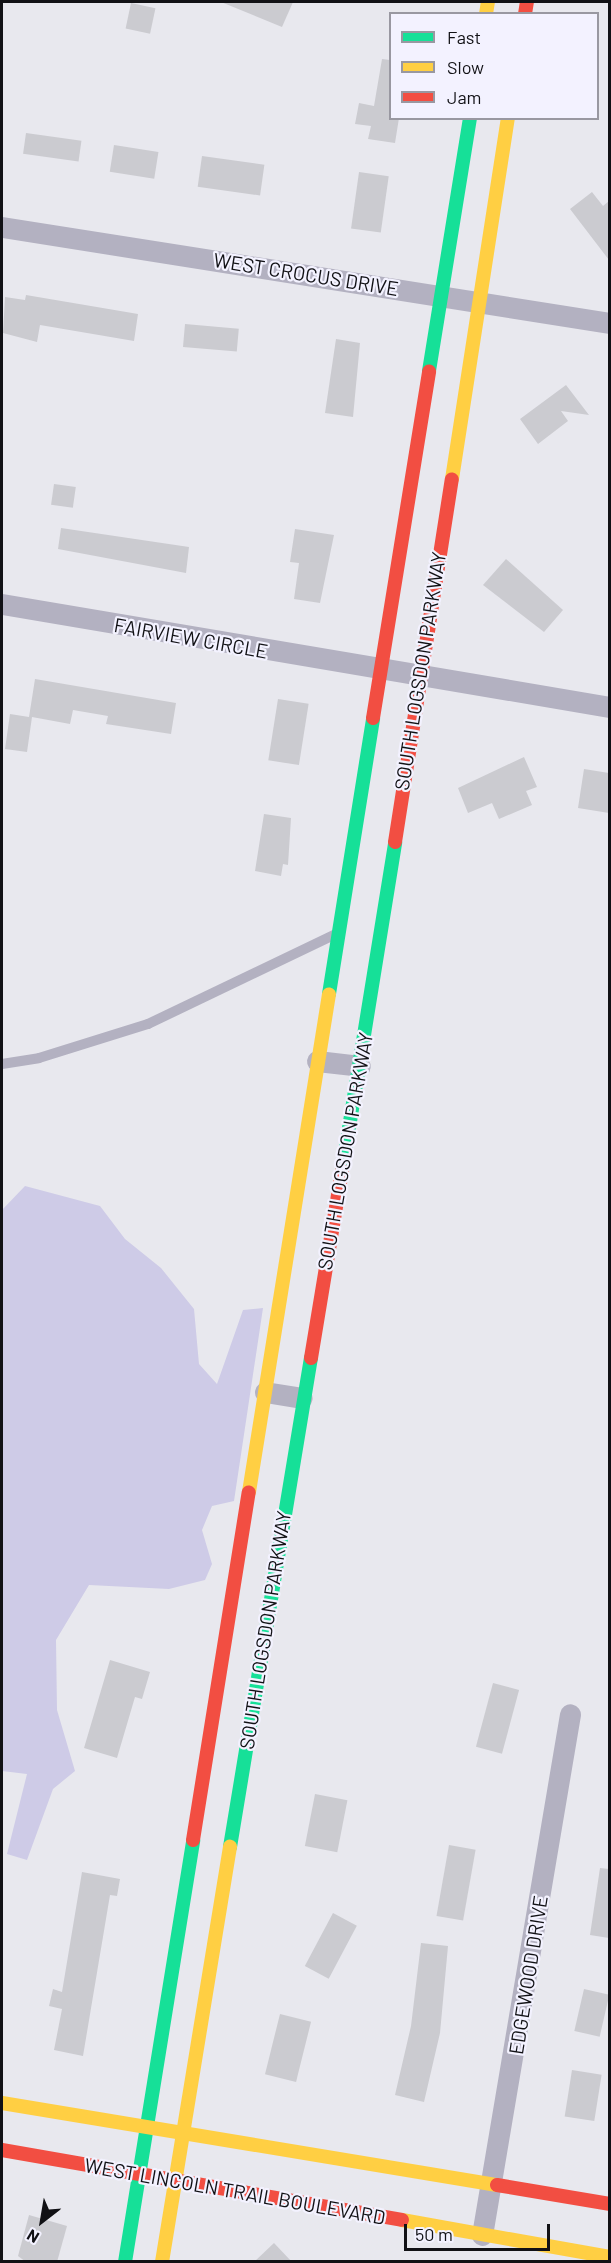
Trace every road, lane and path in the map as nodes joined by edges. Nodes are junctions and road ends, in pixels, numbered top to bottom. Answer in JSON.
{"nodes":[{"id":1,"x":470,"y":120,"type":"edge"},
{"id":2,"x":508,"y":120,"type":"edge"},
{"id":3,"x":2,"y":227,"type":"edge"},
{"id":4,"x":442,"y":296,"type":"junction"},
{"id":5,"x":478,"y":302,"type":"junction"},
{"id":6,"x":609,"y":323,"type":"edge"},
{"id":7,"x":2,"y":604,"type":"edge"},
{"id":8,"x":381,"y":672,"type":"junction"},
{"id":9,"x":419,"y":678,"type":"junction"},
{"id":10,"x":609,"y":706,"type":"edge"},
{"id":11,"x":337,"y":934,"type":"junction"},
{"id":12,"x":317,"y":1061,"type":"junction"},
{"id":13,"x":2,"y":1064,"type":"edge"},
{"id":14,"x":360,"y":1066,"type":"junction"},
{"id":15,"x":265,"y":1392,"type":"junction"},
{"id":16,"x":302,"y":1398,"type":"junction"},
{"id":17,"x":570,"y":1714,"type":"dead end"},
{"id":18,"x":2,"y":2103,"type":"edge"},
{"id":19,"x":145,"y":2127,"type":"junction"},
{"id":20,"x":181,"y":2134,"type":"junction"},
{"id":21,"x":2,"y":2150,"type":"edge"},
{"id":22,"x":136,"y":2175,"type":"junction"},
{"id":23,"x":173,"y":2182,"type":"junction"},
{"id":24,"x":493,"y":2189,"type":"junction"},
{"id":25,"x":609,"y":2204,"type":"edge"},
{"id":26,"x":483,"y":2235,"type":"junction"},
{"id":27,"x":609,"y":2258,"type":"edge"},
{"id":28,"x":124,"y":2262,"type":"edge"},
{"id":29,"x":162,"y":2262,"type":"edge"},
{"id":30,"x":605,"y":2262,"type":"edge"}],
"edges":[{"from":1,"to":4,"type":"main road","name":"SOUTH LOGSDON PARKWAY"},
{"from":2,"to":5,"type":"main road","name":"SOUTH LOGSDON PARKWAY"},
{"from":3,"to":4,"type":"street","name":"WEST CROCUS DRIVE"},
{"from":4,"to":5,"type":"street","name":"WEST CROCUS DRIVE"},
{"from":4,"to":8,"type":"main road","name":"SOUTH LOGSDON PARKWAY"},
{"from":5,"to":6,"type":"street","name":"WEST CROCUS DRIVE"},
{"from":5,"to":9,"type":"main road","name":"SOUTH LOGSDON PARKWAY"},
{"from":7,"to":8,"type":"street","name":"FAIRVIEW CIRCLE"},
{"from":8,"to":9,"type":"street","name":"FAIRVIEW CIRCLE"},
{"from":8,"to":11,"type":"main road","name":"SOUTH LOGSDON PARKWAY"},
{"from":9,"to":10,"type":"street","name":"FAIRVIEW CIRCLE"},
{"from":9,"to":14,"type":"main road","name":"SOUTH LOGSDON PARKWAY"},
{"from":11,"to":12,"type":"main road","name":"SOUTH LOGSDON PARKWAY"},
{"from":11,"to":13,"type":"lane"},
{"from":12,"to":14,"type":"street"},
{"from":12,"to":15,"type":"main road","name":"SOUTH LOGSDON PARKWAY"},
{"from":14,"to":16,"type":"main road","name":"SOUTH LOGSDON PARKWAY"},
{"from":15,"to":16,"type":"street"},
{"from":15,"to":19,"type":"main road","name":"SOUTH LOGSDON PARKWAY"},
{"from":16,"to":20,"type":"main road","name":"SOUTH LOGSDON PARKWAY"},
{"from":17,"to":24,"type":"street","name":"EDGEWOOD DRIVE"},
{"from":18,"to":19,"type":"main road"},
{"from":19,"to":20,"type":"main road"},
{"from":19,"to":22,"type":"main road","name":"SOUTH LOGSDON PARKWAY"},
{"from":20,"to":23,"type":"main road","name":"SOUTH LOGSDON PARKWAY"},
{"from":20,"to":24,"type":"main road"},
{"from":21,"to":22,"type":"main road","name":"WEST LINCOLN TRAIL BOULEVARD"},
{"from":22,"to":23,"type":"main road","name":"WEST LINCOLN TRAIL BOULEVARD"},
{"from":22,"to":28,"type":"main road","name":"SOUTH LOGSDON PARKWAY"},
{"from":23,"to":26,"type":"main road","name":"WEST LINCOLN TRAIL BOULEVARD"},
{"from":23,"to":29,"type":"main road","name":"SOUTH LOGSDON PARKWAY"},
{"from":24,"to":25,"type":"main road"},
{"from":24,"to":26,"type":"street","name":"EDGEWOOD DRIVE"},
{"from":26,"to":27,"type":"main road","name":"WEST LINCOLN TRAIL BOULEVARD"},
{"from":27,"to":30,"type":"main road"}]}
